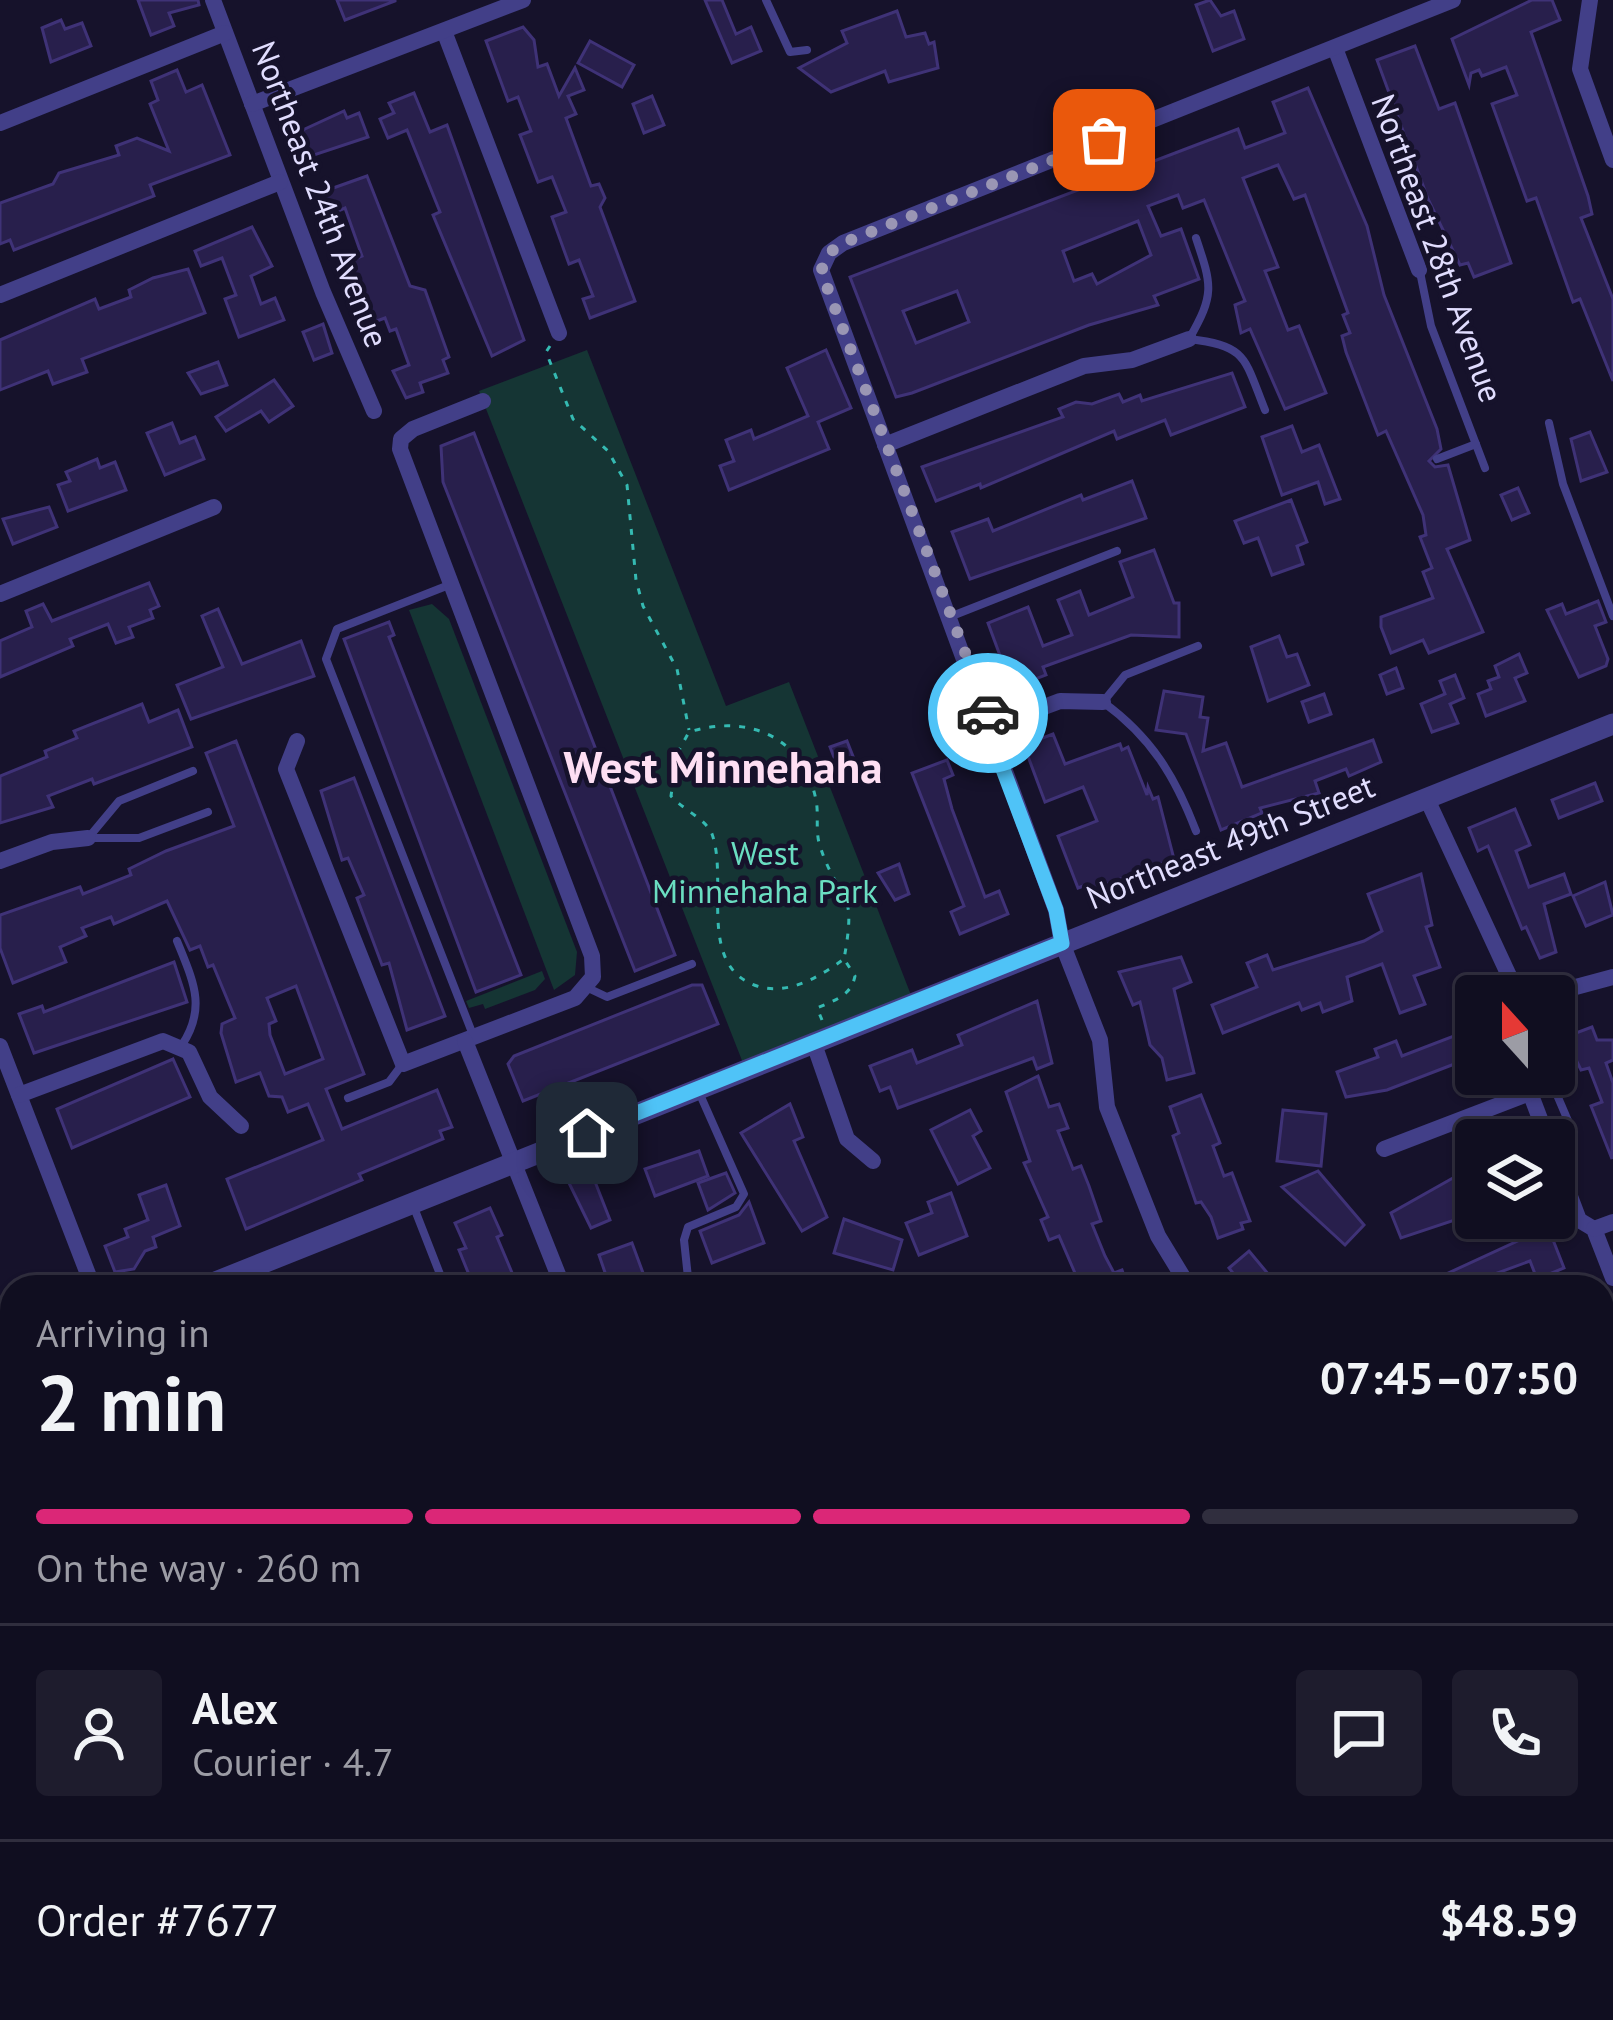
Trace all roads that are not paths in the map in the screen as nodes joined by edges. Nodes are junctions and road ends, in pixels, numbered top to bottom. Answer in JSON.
{"nodes":[{"id":1,"x":213,"y":0,"type":"edge"},
{"id":2,"x":523,"y":0,"type":"edge"},
{"id":3,"x":766,"y":0,"type":"edge"},
{"id":4,"x":1453,"y":0,"type":"edge"},
{"id":5,"x":1590,"y":0,"type":"edge"},
{"id":6,"x":225,"y":32,"type":"junction"},
{"id":7,"x":444,"y":32,"type":"junction"},
{"id":8,"x":1335,"y":49,"type":"junction"},
{"id":9,"x":807,"y":50,"type":"dead end"},
{"id":10,"x":252,"y":104,"type":"junction"},
{"id":11,"x":0,"y":123,"type":"edge"},
{"id":12,"x":1613,"y":160,"type":"edge"},
{"id":13,"x":280,"y":182,"type":"junction"},
{"id":14,"x":1196,"y":238,"type":"dead end"},
{"id":15,"x":1419,"y":270,"type":"joint"},
{"id":16,"x":0,"y":295,"type":"edge"},
{"id":17,"x":559,"y":334,"type":"road end"},
{"id":18,"x":1189,"y":339,"type":"junction"},
{"id":19,"x":483,"y":400,"type":"dead end"},
{"id":20,"x":374,"y":410,"type":"dead end"},
{"id":21,"x":1265,"y":410,"type":"dead end"},
{"id":22,"x":1549,"y":423,"type":"dead end"},
{"id":23,"x":1476,"y":443,"type":"junction"},
{"id":24,"x":885,"y":445,"type":"junction"},
{"id":25,"x":1437,"y":459,"type":"dead end"},
{"id":26,"x":1485,"y":468,"type":"dead end"},
{"id":27,"x":214,"y":507,"type":"dead end"},
{"id":28,"x":1117,"y":551,"type":"dead end"},
{"id":29,"x":448,"y":585,"type":"junction"},
{"id":30,"x":0,"y":594,"type":"edge"},
{"id":31,"x":950,"y":616,"type":"junction"},
{"id":32,"x":1613,"y":616,"type":"edge"},
{"id":33,"x":1198,"y":646,"type":"dead end"},
{"id":34,"x":1103,"y":702,"type":"junction"},
{"id":35,"x":1613,"y":724,"type":"edge"},
{"id":36,"x":993,"y":726,"type":"junction"},
{"id":37,"x":297,"y":741,"type":"dead end"},
{"id":38,"x":194,"y":772,"type":"dead end"},
{"id":39,"x":1427,"y":799,"type":"junction"},
{"id":40,"x":208,"y":812,"type":"dead end"},
{"id":41,"x":1196,"y":831,"type":"dead end"},
{"id":42,"x":88,"y":838,"type":"junction"},
{"id":43,"x":0,"y":861,"type":"edge"},
{"id":44,"x":177,"y":941,"type":"dead end"},
{"id":45,"x":1062,"y":943,"type":"junction"},
{"id":46,"x":692,"y":964,"type":"dead end"},
{"id":47,"x":1510,"y":975,"type":"edge"},
{"id":48,"x":1613,"y":977,"type":"edge"},
{"id":49,"x":585,"y":987,"type":"junction"},
{"id":50,"x":1575,"y":990,"type":"edge"},
{"id":51,"x":818,"y":1031,"type":"junction"},
{"id":52,"x":469,"y":1040,"type":"junction"},
{"id":53,"x":0,"y":1046,"type":"edge"},
{"id":54,"x":181,"y":1047,"type":"junction"},
{"id":55,"x":403,"y":1064,"type":"junction"},
{"id":56,"x":697,"y":1088,"type":"junction"},
{"id":57,"x":19,"y":1095,"type":"junction"},
{"id":58,"x":1525,"y":1095,"type":"edge"},
{"id":59,"x":348,"y":1098,"type":"dead end"},
{"id":60,"x":241,"y":1126,"type":"dead end"},
{"id":61,"x":1384,"y":1149,"type":"dead end"},
{"id":62,"x":874,"y":1161,"type":"dead end"},
{"id":63,"x":513,"y":1163,"type":"junction"},
{"id":64,"x":412,"y":1203,"type":"junction"},
{"id":65,"x":1575,"y":1207,"type":"edge"},
{"id":66,"x":1613,"y":1222,"type":"edge"},
{"id":67,"x":1594,"y":1229,"type":"junction"},
{"id":68,"x":88,"y":1275,"type":"edge"},
{"id":69,"x":233,"y":1275,"type":"edge"},
{"id":70,"x":440,"y":1275,"type":"edge"},
{"id":71,"x":558,"y":1275,"type":"edge"},
{"id":72,"x":688,"y":1275,"type":"edge"},
{"id":73,"x":1182,"y":1275,"type":"edge"},
{"id":74,"x":1612,"y":1275,"type":"edge"}],
"edges":[{"from":1,"to":6,"type":"street","name":"Northeast 24th Avenue"},
{"from":2,"to":7,"type":"street"},
{"from":3,"to":9,"type":"lane"},
{"from":4,"to":8,"type":"street"},
{"from":5,"to":12,"type":"street"},
{"from":6,"to":10,"type":"street","name":"Northeast 24th Avenue"},
{"from":6,"to":11,"type":"street"},
{"from":7,"to":10,"type":"street"},
{"from":7,"to":17,"type":"street"},
{"from":8,"to":15,"type":"street","name":"Northeast 28th Avenue"},
{"from":8,"to":24,"type":"street"},
{"from":10,"to":13,"type":"street","name":"Northeast 24th Avenue"},
{"from":13,"to":16,"type":"street"},
{"from":13,"to":20,"type":"street","name":"Northeast 24th Avenue"},
{"from":14,"to":18,"type":"lane"},
{"from":15,"to":23,"type":"lane","name":"Northeast 28th Avenue"},
{"from":18,"to":21,"type":"lane"},
{"from":18,"to":24,"type":"street"},
{"from":19,"to":29,"type":"street"},
{"from":22,"to":32,"type":"lane"},
{"from":23,"to":25,"type":"lane"},
{"from":23,"to":26,"type":"lane","name":"Northeast 28th Avenue"},
{"from":24,"to":31,"type":"street"},
{"from":27,"to":30,"type":"street"},
{"from":28,"to":31,"type":"lane"},
{"from":29,"to":49,"type":"street"},
{"from":29,"to":52,"type":"lane"},
{"from":31,"to":36,"type":"street"},
{"from":33,"to":34,"type":"lane"},
{"from":34,"to":36,"type":"street"},
{"from":34,"to":41,"type":"lane"},
{"from":35,"to":39,"type":"street","name":"Northeast 49th Street"},
{"from":36,"to":45,"type":"street"},
{"from":37,"to":55,"type":"street"},
{"from":38,"to":42,"type":"lane"},
{"from":39,"to":45,"type":"street","name":"Northeast 49th Street"},
{"from":39,"to":47,"type":"street"},
{"from":40,"to":42,"type":"lane"},
{"from":42,"to":43,"type":"street"},
{"from":44,"to":54,"type":"lane"},
{"from":45,"to":51,"type":"street","name":"Northeast 49th Street"},
{"from":45,"to":73,"type":"street"},
{"from":46,"to":49,"type":"lane"},
{"from":48,"to":50,"type":"street"},
{"from":49,"to":52,"type":"street"},
{"from":51,"to":56,"type":"street","name":"Northeast 49th Street"},
{"from":51,"to":62,"type":"street"},
{"from":52,"to":55,"type":"street"},
{"from":52,"to":63,"type":"street"},
{"from":53,"to":57,"type":"street"},
{"from":54,"to":57,"type":"street"},
{"from":54,"to":60,"type":"street"},
{"from":55,"to":59,"type":"lane"},
{"from":56,"to":63,"type":"street","name":"Northeast 49th Street"},
{"from":56,"to":72,"type":"lane"},
{"from":57,"to":68,"type":"street"},
{"from":58,"to":61,"type":"street"},
{"from":63,"to":64,"type":"street","name":"Northeast 49th Street"},
{"from":63,"to":71,"type":"street"},
{"from":64,"to":69,"type":"street","name":"Northeast 49th Street"},
{"from":64,"to":70,"type":"lane"},
{"from":65,"to":67,"type":"street"},
{"from":66,"to":67,"type":"street"},
{"from":67,"to":74,"type":"street"}]}
